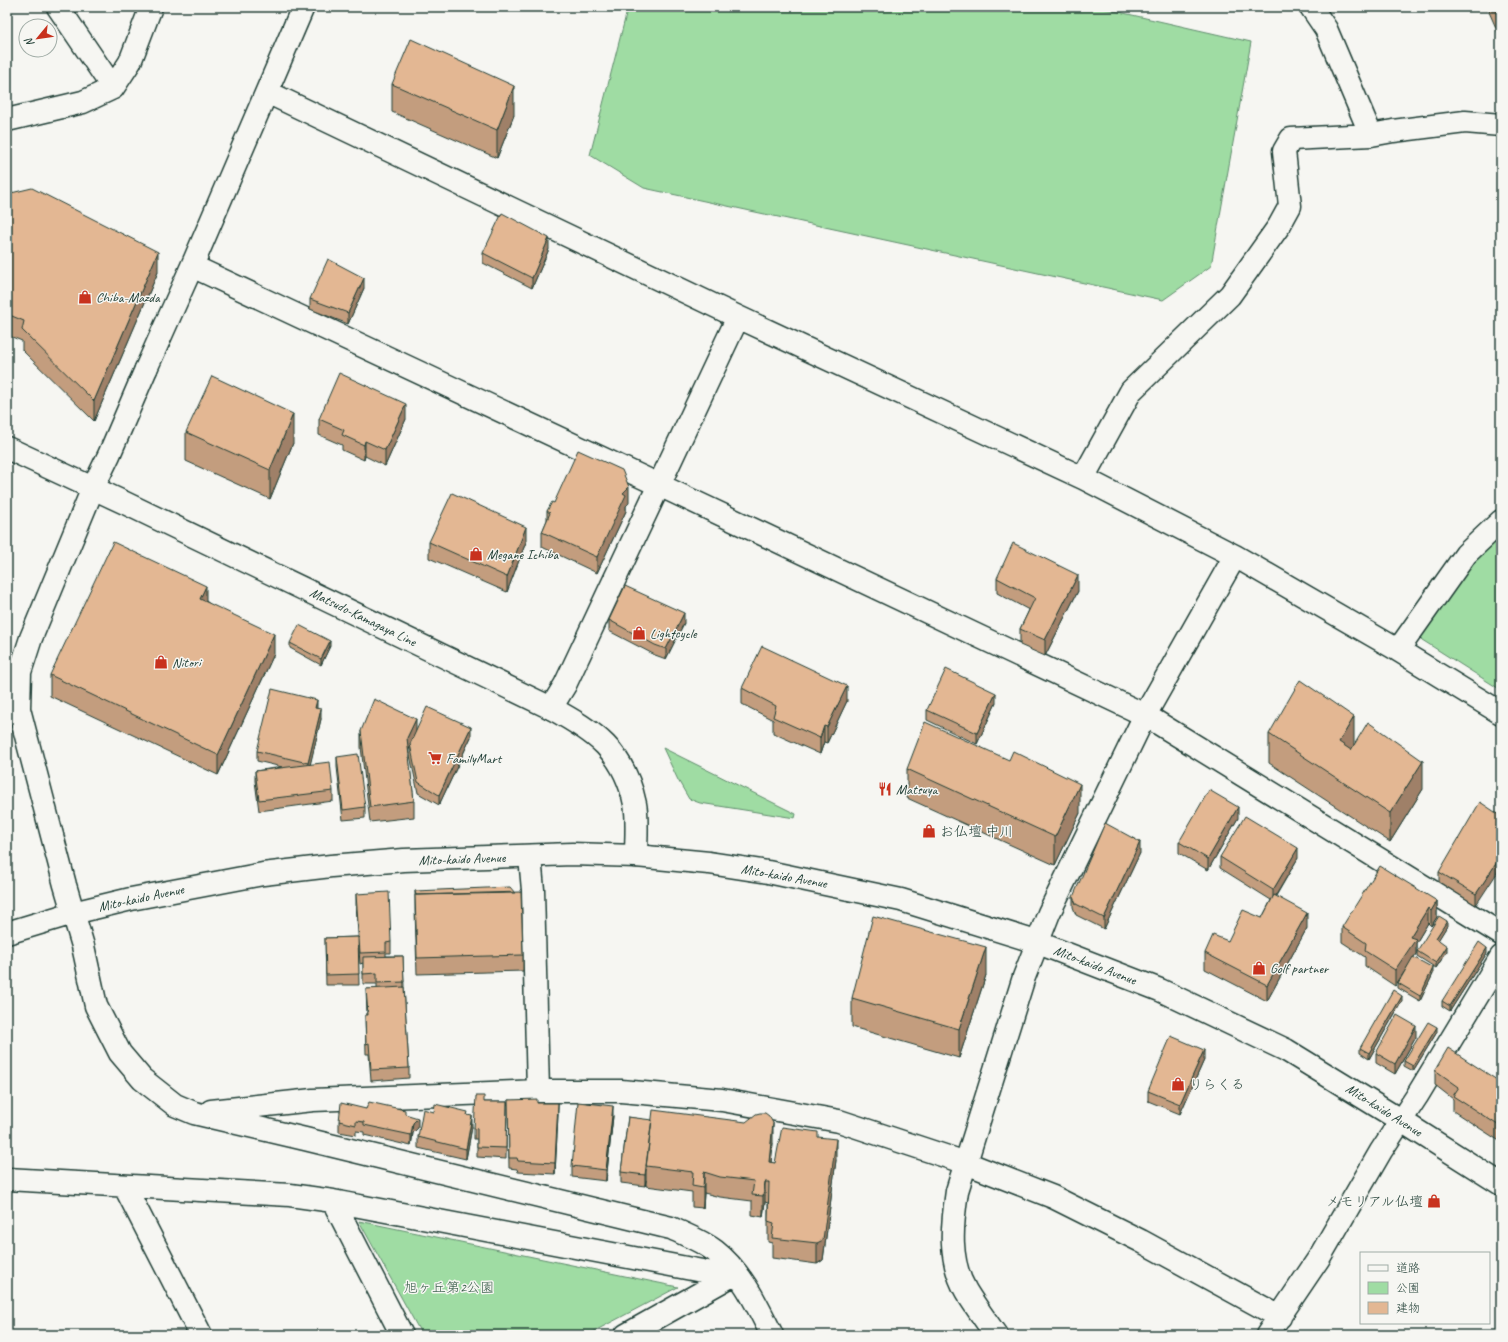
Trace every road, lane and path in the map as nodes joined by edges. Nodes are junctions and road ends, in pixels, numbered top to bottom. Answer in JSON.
{"nodes":[{"id":1,"x":58,"y":7,"type":"edge"},
{"id":2,"x":151,"y":7,"type":"edge"},
{"id":3,"x":303,"y":7,"type":"edge"},
{"id":4,"x":1311,"y":7,"type":"edge"},
{"id":5,"x":113,"y":88,"type":"junction"},
{"id":6,"x":267,"y":92,"type":"junction"},
{"id":7,"x":7,"y":120,"type":"edge"},
{"id":8,"x":1501,"y":125,"type":"edge"},
{"id":9,"x":1371,"y":135,"type":"junction"},
{"id":10,"x":192,"y":266,"type":"junction"},
{"id":11,"x":738,"y":317,"type":"junction"},
{"id":12,"x":7,"y":448,"type":"edge"},
{"id":13,"x":1083,"y":478,"type":"junction"},
{"id":14,"x":659,"y":485,"type":"junction"},
{"id":15,"x":93,"y":488,"type":"junction"},
{"id":16,"x":1501,"y":521,"type":"edge"},
{"id":17,"x":1235,"y":556,"type":"junction"},
{"id":18,"x":1398,"y":650,"type":"junction"},
{"id":19,"x":551,"y":708,"type":"junction"},
{"id":20,"x":1501,"y":712,"type":"edge"},
{"id":21,"x":1145,"y":715,"type":"junction"},
{"id":22,"x":636,"y":856,"type":"junction"},
{"id":23,"x":530,"y":857,"type":"junction"},
{"id":24,"x":73,"y":913,"type":"junction"},
{"id":25,"x":7,"y":933,"type":"edge"},
{"id":26,"x":1501,"y":934,"type":"edge"},
{"id":27,"x":1036,"y":942,"type":"junction"},
{"id":28,"x":1501,"y":957,"type":"edge"},
{"id":29,"x":538,"y":1091,"type":"junction"},
{"id":30,"x":194,"y":1113,"type":"junction"},
{"id":31,"x":1400,"y":1120,"type":"junction"},
{"id":32,"x":966,"y":1163,"type":"junction"},
{"id":33,"x":7,"y":1179,"type":"edge"},
{"id":34,"x":1501,"y":1184,"type":"edge"},
{"id":35,"x":125,"y":1187,"type":"junction"},
{"id":36,"x":333,"y":1201,"type":"junction"},
{"id":37,"x":735,"y":1277,"type":"junction"},
{"id":38,"x":1280,"y":1317,"type":"junction"},
{"id":39,"x":200,"y":1335,"type":"edge"},
{"id":40,"x":402,"y":1335,"type":"edge"},
{"id":41,"x":626,"y":1335,"type":"edge"},
{"id":42,"x":772,"y":1335,"type":"edge"},
{"id":43,"x":996,"y":1335,"type":"edge"},
{"id":44,"x":1267,"y":1335,"type":"edge"}],
"edges":[{"from":1,"to":5,"type":"main road"},
{"from":2,"to":5,"type":"main road"},
{"from":3,"to":6,"type":"main road"},
{"from":4,"to":9,"type":"main road"},
{"from":5,"to":7,"type":"main road"},
{"from":6,"to":10,"type":"main road"},
{"from":6,"to":11,"type":"main road"},
{"from":8,"to":9,"type":"main road"},
{"from":9,"to":13,"type":"main road"},
{"from":10,"to":14,"type":"main road"},
{"from":10,"to":15,"type":"main road"},
{"from":11,"to":13,"type":"main road"},
{"from":11,"to":14,"type":"main road"},
{"from":12,"to":15,"type":"main road","name":"Matsudo-Kamagaya Line"},
{"from":13,"to":17,"type":"main road"},
{"from":14,"to":19,"type":"main road"},
{"from":14,"to":21,"type":"main road"},
{"from":15,"to":19,"type":"main road","name":"Matsudo-Kamagaya Line"},
{"from":15,"to":24,"type":"main road"},
{"from":16,"to":18,"type":"main road"},
{"from":17,"to":18,"type":"main road"},
{"from":17,"to":21,"type":"main road"},
{"from":18,"to":20,"type":"main road"},
{"from":19,"to":22,"type":"main road","name":"Matsudo-Kamagaya Line"},
{"from":21,"to":26,"type":"main road"},
{"from":21,"to":27,"type":"main road"},
{"from":22,"to":23,"type":"main road","name":"Mito-kaido Avenue"},
{"from":22,"to":27,"type":"main road","name":"Mito-kaido Avenue"},
{"from":23,"to":24,"type":"main road","name":"Mito-kaido Avenue"},
{"from":23,"to":29,"type":"main road"},
{"from":24,"to":25,"type":"main road","name":"Mito-kaido Avenue"},
{"from":24,"to":30,"type":"main road"},
{"from":27,"to":31,"type":"main road","name":"Mito-kaido Avenue"},
{"from":27,"to":32,"type":"main road"},
{"from":28,"to":31,"type":"main road"},
{"from":29,"to":30,"type":"main road"},
{"from":29,"to":32,"type":"main road"},
{"from":30,"to":37,"type":"main road"},
{"from":31,"to":34,"type":"main road","name":"Mito-kaido Avenue"},
{"from":31,"to":38,"type":"main road"},
{"from":32,"to":38,"type":"main road"},
{"from":32,"to":43,"type":"main road"},
{"from":33,"to":35,"type":"main road"},
{"from":35,"to":36,"type":"main road"},
{"from":35,"to":39,"type":"main road"},
{"from":36,"to":37,"type":"main road"},
{"from":36,"to":40,"type":"main road"},
{"from":37,"to":41,"type":"main road"},
{"from":37,"to":42,"type":"main road"},
{"from":38,"to":44,"type":"main road"}]}
